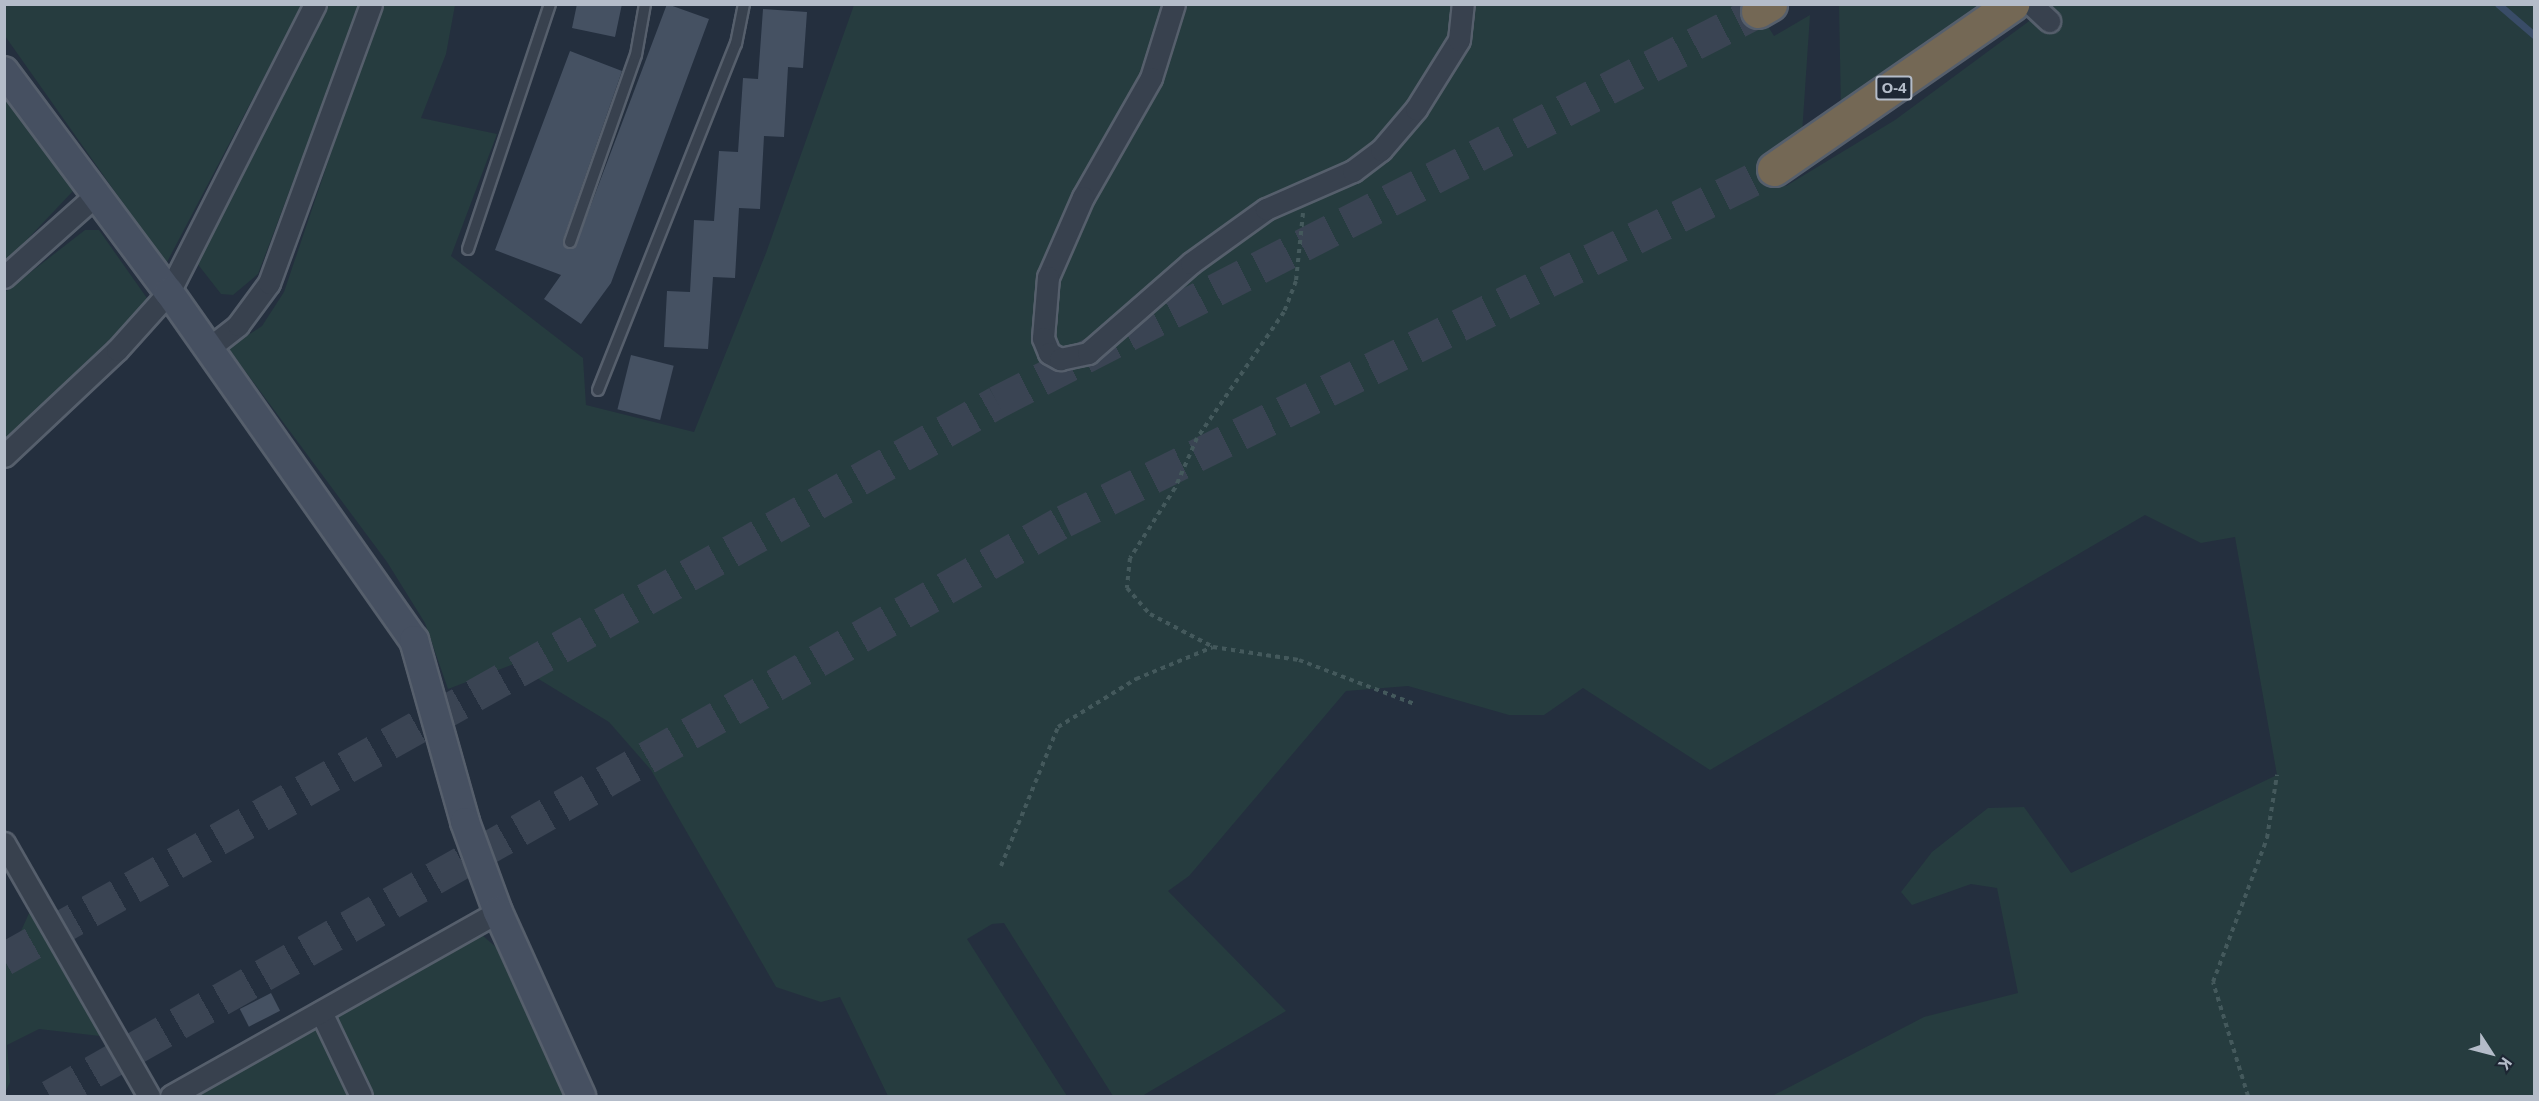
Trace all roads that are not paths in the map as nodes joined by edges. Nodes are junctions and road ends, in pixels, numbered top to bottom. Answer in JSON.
{"nodes":[{"id":1,"x":315,"y":4,"type":"edge"},
{"id":2,"x":371,"y":4,"type":"edge"},
{"id":3,"x":550,"y":4,"type":"edge"},
{"id":4,"x":645,"y":4,"type":"edge"},
{"id":5,"x":744,"y":4,"type":"edge"},
{"id":6,"x":1174,"y":4,"type":"edge"},
{"id":7,"x":1463,"y":4,"type":"edge"},
{"id":8,"x":2012,"y":4,"type":"edge"},
{"id":9,"x":2031,"y":4,"type":"edge"},
{"id":10,"x":2049,"y":21,"type":"dead end"},
{"id":11,"x":4,"y":71,"type":"edge"},
{"id":12,"x":1774,"y":169,"type":"tunnel mouth"},
{"id":13,"x":96,"y":195,"type":"junction"},
{"id":14,"x":570,"y":242,"type":"dead end"},
{"id":15,"x":468,"y":249,"type":"dead end"},
{"id":16,"x":4,"y":277,"type":"edge"},
{"id":17,"x":169,"y":292,"type":"junction"},
{"id":18,"x":209,"y":348,"type":"junction"},
{"id":19,"x":598,"y":390,"type":"dead end"},
{"id":20,"x":4,"y":456,"type":"edge"},
{"id":21,"x":4,"y":843,"type":"edge"},
{"id":22,"x":498,"y":912,"type":"junction"},
{"id":23,"x":321,"y":1012,"type":"junction"},
{"id":24,"x":149,"y":1096,"type":"edge"},
{"id":25,"x":171,"y":1096,"type":"edge"},
{"id":26,"x":361,"y":1096,"type":"edge"},
{"id":27,"x":581,"y":1096,"type":"edge"}],
"edges":[{"from":1,"to":17,"type":"street"},
{"from":2,"to":18,"type":"street"},
{"from":3,"to":15,"type":"lane"},
{"from":4,"to":14,"type":"lane"},
{"from":5,"to":19,"type":"lane"},
{"from":6,"to":7,"type":"street"},
{"from":8,"to":12,"type":"highway","number":"O-4"},
{"from":9,"to":10,"type":"street"},
{"from":11,"to":13,"type":"street"},
{"from":13,"to":16,"type":"street"},
{"from":13,"to":17,"type":"street"},
{"from":17,"to":18,"type":"street"},
{"from":17,"to":20,"type":"street"},
{"from":18,"to":22,"type":"street"},
{"from":21,"to":24,"type":"street"},
{"from":22,"to":23,"type":"street"},
{"from":22,"to":27,"type":"street"},
{"from":23,"to":25,"type":"street"},
{"from":23,"to":26,"type":"street"}]}
